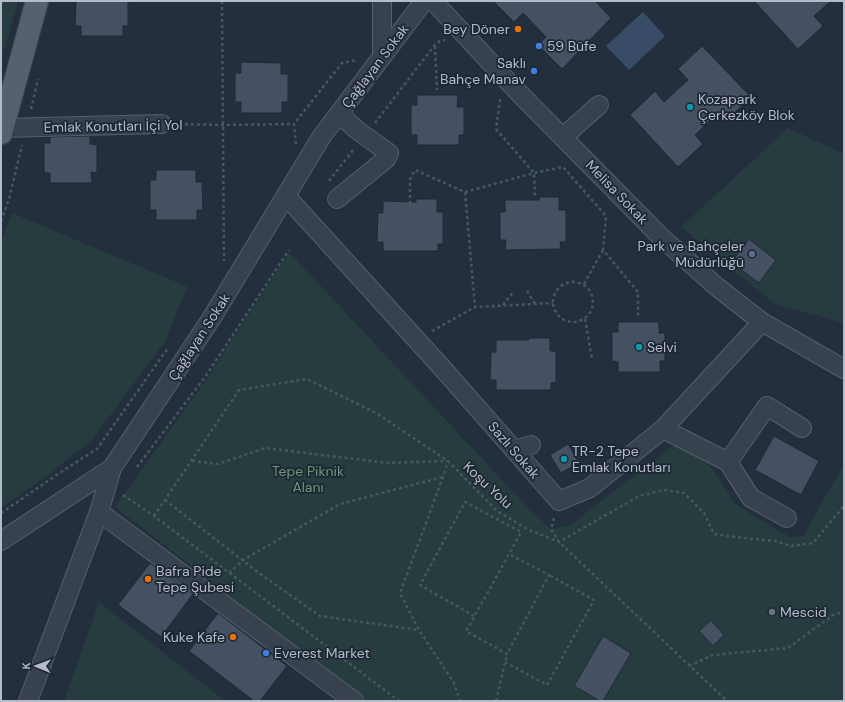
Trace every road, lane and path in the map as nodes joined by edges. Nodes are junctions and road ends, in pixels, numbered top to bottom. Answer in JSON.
{"nodes":[{"id":1,"x":37,"y":1,"type":"edge"},
{"id":2,"x":222,"y":1,"type":"edge"},
{"id":3,"x":382,"y":1,"type":"edge"},
{"id":4,"x":424,"y":1,"type":"edge"},
{"id":5,"x":433,"y":1,"type":"edge"},
{"id":6,"x":449,"y":40,"type":"dead end"},
{"id":7,"x":435,"y":46,"type":"junction"},
{"id":8,"x":382,"y":57,"type":"junction"},
{"id":9,"x":360,"y":59,"type":"dead end"},
{"id":10,"x":437,"y":90,"type":"dead end"},
{"id":11,"x":500,"y":98,"type":"dead end"},
{"id":12,"x":599,"y":104,"type":"dead end"},
{"id":13,"x":339,"y":114,"type":"junction"},
{"id":14,"x":370,"y":121,"type":"dead end"},
{"id":15,"x":162,"y":124,"type":"joint"},
{"id":16,"x":294,"y":124,"type":"junction"},
{"id":17,"x":223,"y":125,"type":"junction"},
{"id":18,"x":2,"y":130,"type":"edge"},
{"id":19,"x":563,"y":137,"type":"junction"},
{"id":20,"x":296,"y":145,"type":"dead end"},
{"id":21,"x":354,"y":148,"type":"dead end"},
{"id":22,"x":534,"y":173,"type":"junction"},
{"id":23,"x":327,"y":183,"type":"dead end"},
{"id":24,"x":465,"y":192,"type":"junction"},
{"id":25,"x":286,"y":196,"type":"junction"},
{"id":26,"x":535,"y":198,"type":"dead end"},
{"id":27,"x":337,"y":199,"type":"dead end"},
{"id":28,"x":410,"y":204,"type":"dead end"},
{"id":29,"x":289,"y":250,"type":"dead end"},
{"id":30,"x":604,"y":250,"type":"junction"},
{"id":31,"x":228,"y":261,"type":"dead end"},
{"id":32,"x":584,"y":284,"type":"junction"},
{"id":33,"x":514,"y":291,"type":"dead end"},
{"id":34,"x":527,"y":291,"type":"dead end"},
{"id":35,"x":553,"y":303,"type":"junction"},
{"id":36,"x":536,"y":304,"type":"junction"},
{"id":37,"x":503,"y":306,"type":"junction"},
{"id":38,"x":475,"y":307,"type":"junction"},
{"id":39,"x":585,"y":319,"type":"junction"},
{"id":40,"x":638,"y":319,"type":"dead end"},
{"id":41,"x":762,"y":322,"type":"junction"},
{"id":42,"x":430,"y":332,"type":"dead end"},
{"id":43,"x":170,"y":344,"type":"dead end"},
{"id":44,"x":592,"y":359,"type":"dead end"},
{"id":45,"x":844,"y":369,"type":"edge"},
{"id":46,"x":802,"y":428,"type":"dead end"},
{"id":47,"x":663,"y":429,"type":"junction"},
{"id":48,"x":531,"y":445,"type":"dead end"},
{"id":49,"x":514,"y":450,"type":"junction"},
{"id":50,"x":192,"y":461,"type":"junction"},
{"id":51,"x":448,"y":461,"type":"junction"},
{"id":52,"x":728,"y":462,"type":"junction"},
{"id":53,"x":112,"y":468,"type":"junction"},
{"id":54,"x":132,"y":472,"type":"dead end"},
{"id":55,"x":443,"y":477,"type":"junction"},
{"id":56,"x":165,"y":500,"type":"junction"},
{"id":57,"x":559,"y":502,"type":"junction"},
{"id":58,"x":844,"y":506,"type":"edge"},
{"id":59,"x":99,"y":512,"type":"junction"},
{"id":60,"x":1,"y":514,"type":"edge"},
{"id":61,"x":154,"y":516,"type":"junction"},
{"id":62,"x":787,"y":518,"type":"dead end"},
{"id":63,"x":1,"y":541,"type":"edge"},
{"id":64,"x":559,"y":542,"type":"junction"},
{"id":65,"x":510,"y":554,"type":"junction"},
{"id":66,"x":243,"y":560,"type":"junction"},
{"id":67,"x":229,"y":573,"type":"junction"},
{"id":68,"x":549,"y":575,"type":"junction"},
{"id":69,"x":844,"y":612,"type":"edge"},
{"id":70,"x":474,"y":616,"type":"junction"},
{"id":71,"x":419,"y":630,"type":"junction"},
{"id":72,"x":506,"y":654,"type":"junction"},
{"id":73,"x":505,"y":662,"type":"junction"},
{"id":74,"x":690,"y":666,"type":"junction"},
{"id":75,"x":28,"y":701,"type":"edge"},
{"id":76,"x":354,"y":701,"type":"edge"},
{"id":77,"x":399,"y":701,"type":"edge"},
{"id":78,"x":460,"y":701,"type":"edge"},
{"id":79,"x":496,"y":701,"type":"edge"},
{"id":80,"x":727,"y":701,"type":"edge"}],
"edges":[{"from":1,"to":18,"type":"main road"},
{"from":2,"to":17,"type":"path"},
{"from":3,"to":8,"type":"street"},
{"from":4,"to":8,"type":"street","name":"Çağlayan Sokak"},
{"from":5,"to":19,"type":"street","name":"Melisa Sokak"},
{"from":6,"to":7,"type":"path"},
{"from":7,"to":10,"type":"path"},
{"from":7,"to":14,"type":"path"},
{"from":8,"to":13,"type":"street","name":"Çağlayan Sokak"},
{"from":9,"to":16,"type":"path"},
{"from":11,"to":22,"type":"path"},
{"from":12,"to":19,"type":"street"},
{"from":13,"to":25,"type":"street","name":"Çağlayan Sokak"},
{"from":13,"to":27,"type":"street"},
{"from":15,"to":17,"type":"path","name":"Emlak Konutları İçi Yol"},
{"from":15,"to":18,"type":"street","name":"Emlak Konutları İçi Yol"},
{"from":16,"to":17,"type":"path","name":"Emlak Konutları İçi Yol"},
{"from":16,"to":20,"type":"path"},
{"from":17,"to":31,"type":"path"},
{"from":19,"to":41,"type":"street","name":"Melisa Sokak"},
{"from":21,"to":23,"type":"path"},
{"from":22,"to":24,"type":"path"},
{"from":22,"to":26,"type":"path"},
{"from":22,"to":30,"type":"path"},
{"from":24,"to":28,"type":"path"},
{"from":24,"to":38,"type":"path"},
{"from":25,"to":49,"type":"street","name":"Sazlı Sokak"},
{"from":25,"to":53,"type":"street","name":"Çağlayan Sokak"},
{"from":29,"to":54,"type":"path"},
{"from":30,"to":32,"type":"path"},
{"from":30,"to":40,"type":"path"},
{"from":32,"to":35,"type":"path"},
{"from":32,"to":39,"type":"path"},
{"from":33,"to":37,"type":"path"},
{"from":34,"to":36,"type":"path"},
{"from":35,"to":36,"type":"path"},
{"from":35,"to":39,"type":"path"},
{"from":36,"to":37,"type":"path"},
{"from":37,"to":38,"type":"path"},
{"from":38,"to":42,"type":"path"},
{"from":39,"to":44,"type":"path"},
{"from":41,"to":45,"type":"street","name":"Melisa Sokak"},
{"from":41,"to":47,"type":"street"},
{"from":43,"to":60,"type":"path"},
{"from":46,"to":52,"type":"street"},
{"from":47,"to":52,"type":"street"},
{"from":47,"to":57,"type":"street"},
{"from":48,"to":49,"type":"street"},
{"from":49,"to":57,"type":"street","name":"Sazlı Sokak"},
{"from":50,"to":51,"type":"path"},
{"from":50,"to":51,"type":"path","name":"Koşu Yolu"},
{"from":50,"to":56,"type":"path","name":"Koşu Yolu"},
{"from":51,"to":55,"type":"path"},
{"from":51,"to":64,"type":"path","name":"Koşu Yolu"},
{"from":52,"to":62,"type":"street"},
{"from":53,"to":59,"type":"street","name":"Çağlayan Sokak"},
{"from":53,"to":61,"type":"path"},
{"from":53,"to":63,"type":"street"},
{"from":55,"to":66,"type":"path"},
{"from":55,"to":71,"type":"path"},
{"from":56,"to":61,"type":"path","name":"Koşu Yolu"},
{"from":56,"to":66,"type":"path"},
{"from":57,"to":64,"type":"path"},
{"from":58,"to":64,"type":"path"},
{"from":59,"to":75,"type":"street","name":"Çağlayan Sokak"},
{"from":59,"to":76,"type":"street"},
{"from":61,"to":67,"type":"path"},
{"from":64,"to":74,"type":"path"},
{"from":65,"to":68,"type":"path"},
{"from":65,"to":70,"type":"path"},
{"from":65,"to":70,"type":"path"},
{"from":66,"to":67,"type":"path"},
{"from":66,"to":71,"type":"path"},
{"from":67,"to":77,"type":"path"},
{"from":68,"to":72,"type":"path"},
{"from":68,"to":73,"type":"path"},
{"from":69,"to":74,"type":"path"},
{"from":70,"to":72,"type":"path"},
{"from":71,"to":78,"type":"path"},
{"from":72,"to":73,"type":"path"},
{"from":73,"to":79,"type":"path"},
{"from":74,"to":80,"type":"path"}]}
